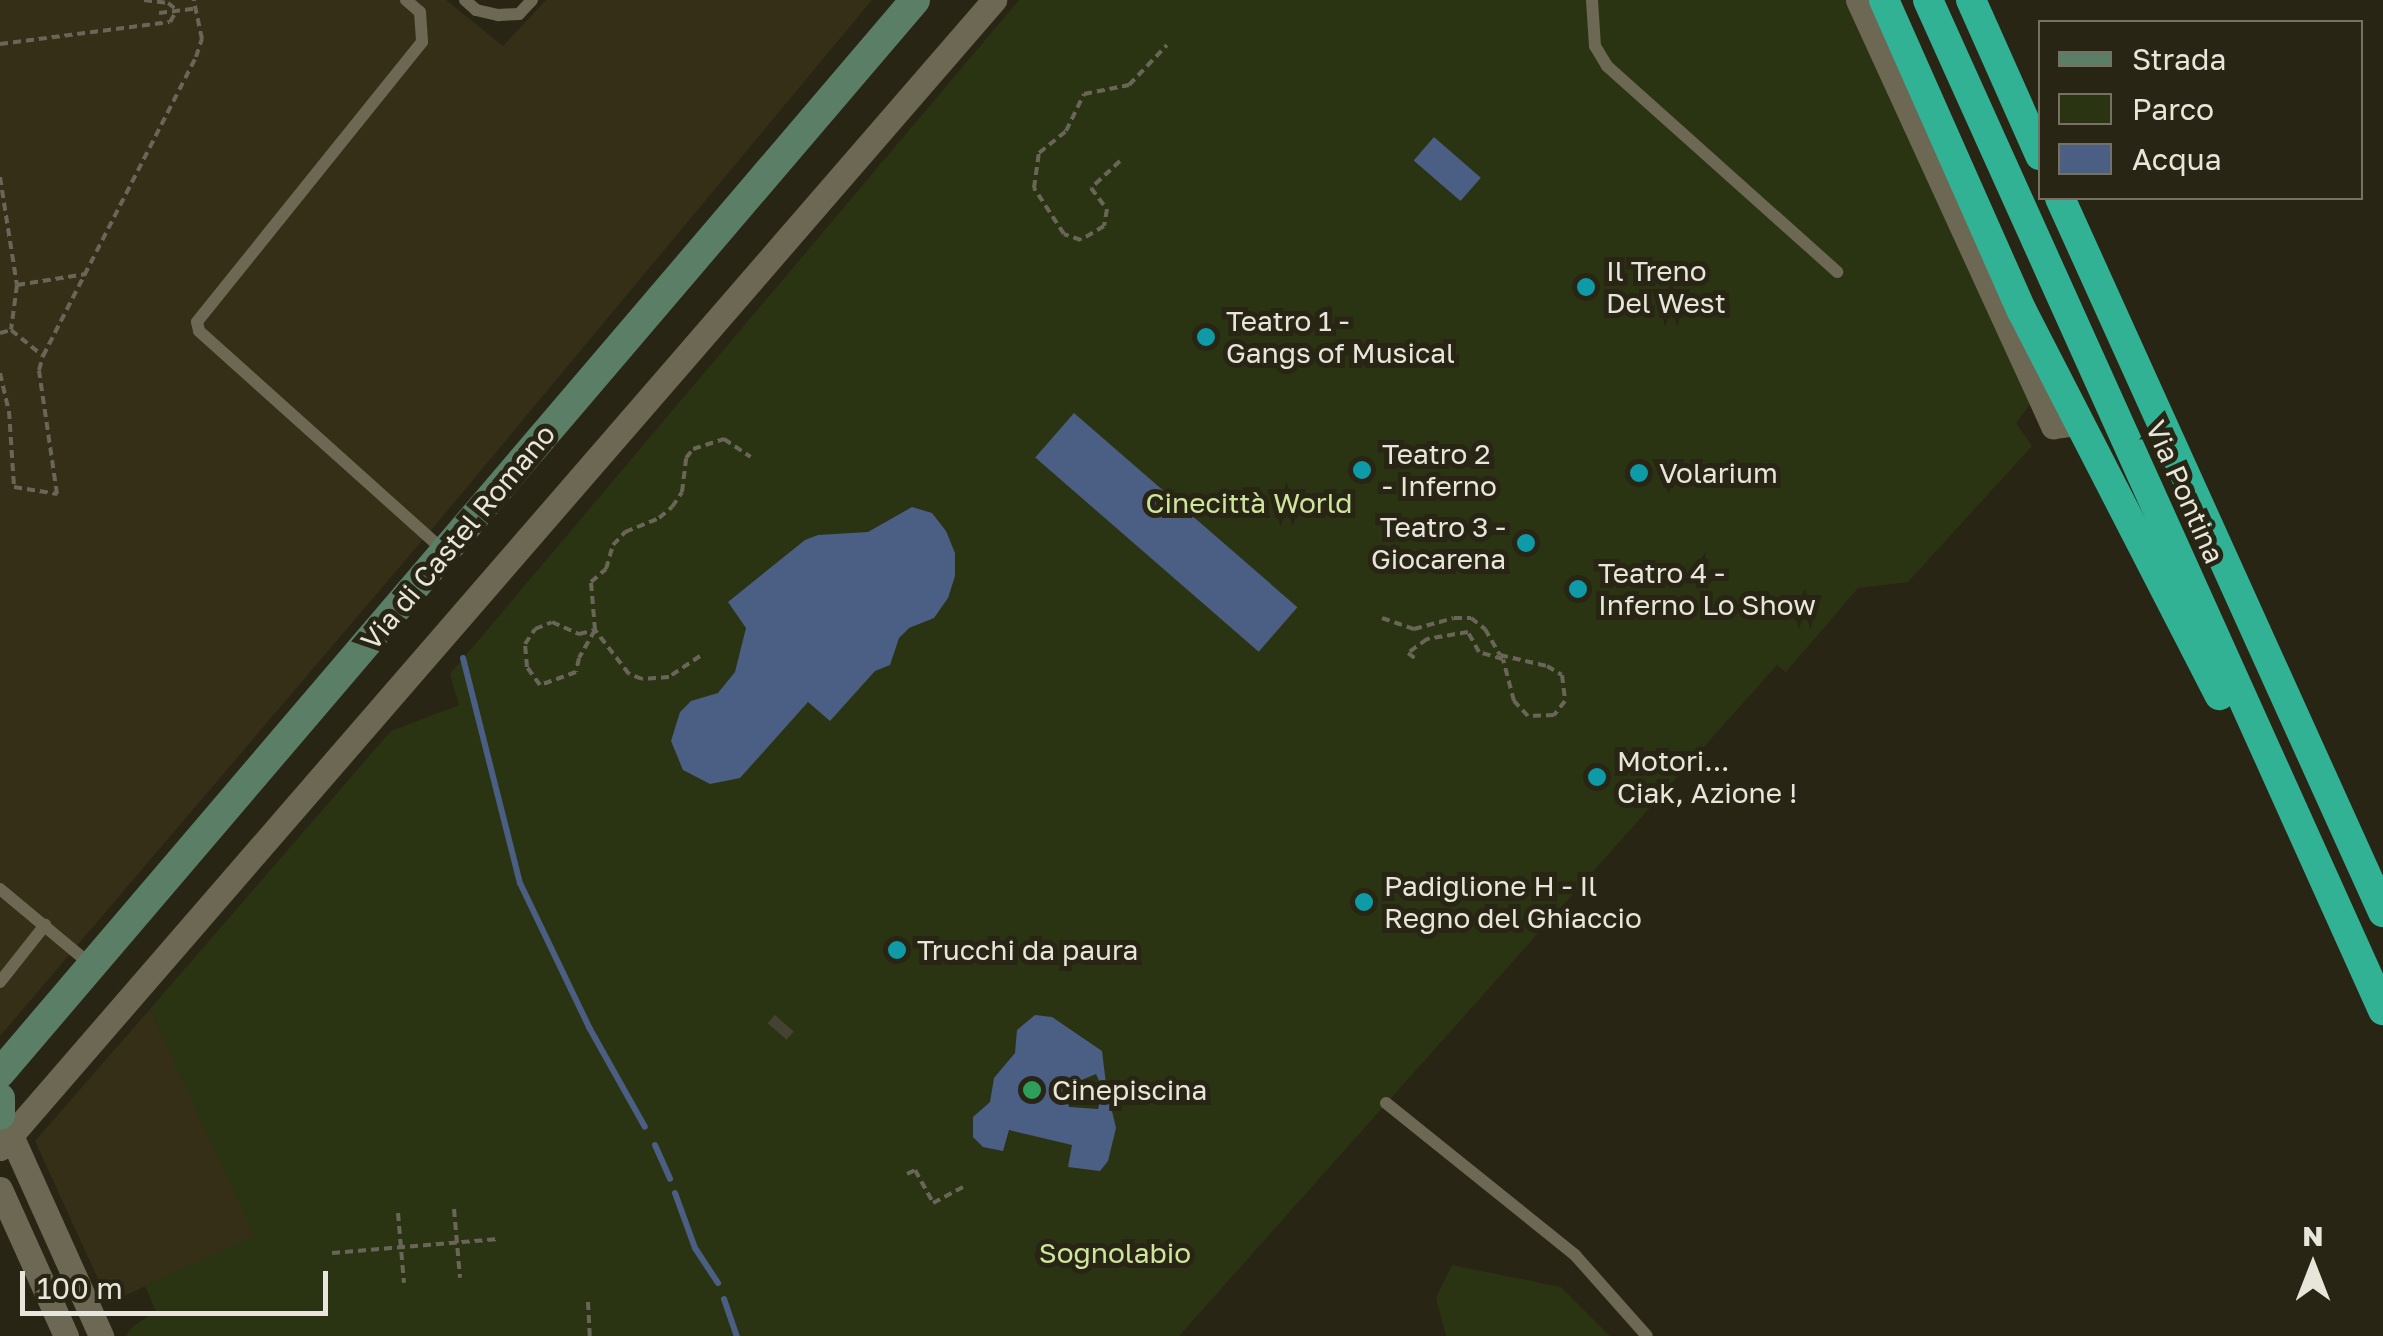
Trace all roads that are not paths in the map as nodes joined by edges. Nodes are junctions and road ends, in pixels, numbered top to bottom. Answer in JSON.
{"nodes":[{"id":1,"x":406,"y":0,"type":"edge"},
{"id":2,"x":465,"y":0,"type":"edge"},
{"id":3,"x":532,"y":0,"type":"edge"},
{"id":4,"x":916,"y":0,"type":"edge"},
{"id":5,"x":994,"y":0,"type":"edge"},
{"id":6,"x":1592,"y":0,"type":"edge"},
{"id":7,"x":1858,"y":0,"type":"edge"},
{"id":8,"x":1884,"y":0,"type":"edge"},
{"id":9,"x":1928,"y":0,"type":"edge"},
{"id":10,"x":1970,"y":0,"type":"edge"},
{"id":11,"x":2038,"y":151,"type":"edge"},
{"id":12,"x":2061,"y":200,"type":"edge"},
{"id":13,"x":1837,"y":272,"type":"dead end"},
{"id":14,"x":2077,"y":423,"type":"junction"},
{"id":15,"x":445,"y":552,"type":"junction"},
{"id":16,"x":2,"y":894,"type":"edge"},
{"id":17,"x":2383,"y":912,"type":"edge"},
{"id":18,"x":45,"y":925,"type":"junction"},
{"id":19,"x":92,"y":966,"type":"junction"},
{"id":20,"x":0,"y":982,"type":"edge"},
{"id":21,"x":2378,"y":998,"type":"edge"},
{"id":22,"x":0,"y":1073,"type":"edge"},
{"id":23,"x":0,"y":1098,"type":"edge"},
{"id":24,"x":1386,"y":1103,"type":"dead end"},
{"id":25,"x":3,"y":1128,"type":"edge"},
{"id":26,"x":0,"y":1189,"type":"edge"},
{"id":27,"x":66,"y":1336,"type":"edge"},
{"id":28,"x":101,"y":1336,"type":"edge"},
{"id":29,"x":1647,"y":1336,"type":"edge"}],
"edges":[{"from":1,"to":15,"type":"lane"},
{"from":2,"to":3,"type":"lane"},
{"from":4,"to":15,"type":"street","name":"Via di Castel Romano"},
{"from":5,"to":25,"type":"street"},
{"from":6,"to":13,"type":"lane"},
{"from":7,"to":14,"type":"street"},
{"from":8,"to":14,"type":"highway"},
{"from":9,"to":21,"type":"highway","name":"Via Pontina"},
{"from":10,"to":11,"type":"highway"},
{"from":12,"to":17,"type":"highway","name":"Via Pontina"},
{"from":14,"to":21,"type":"highway"},
{"from":15,"to":19,"type":"street","name":"Via di Castel Romano"},
{"from":16,"to":18,"type":"lane"},
{"from":18,"to":19,"type":"lane"},
{"from":18,"to":20,"type":"lane"},
{"from":19,"to":22,"type":"street","name":"Via di Castel Romano"},
{"from":23,"to":25,"type":"street"},
{"from":24,"to":29,"type":"lane"},
{"from":25,"to":28,"type":"street"},
{"from":26,"to":27,"type":"street"}]}
